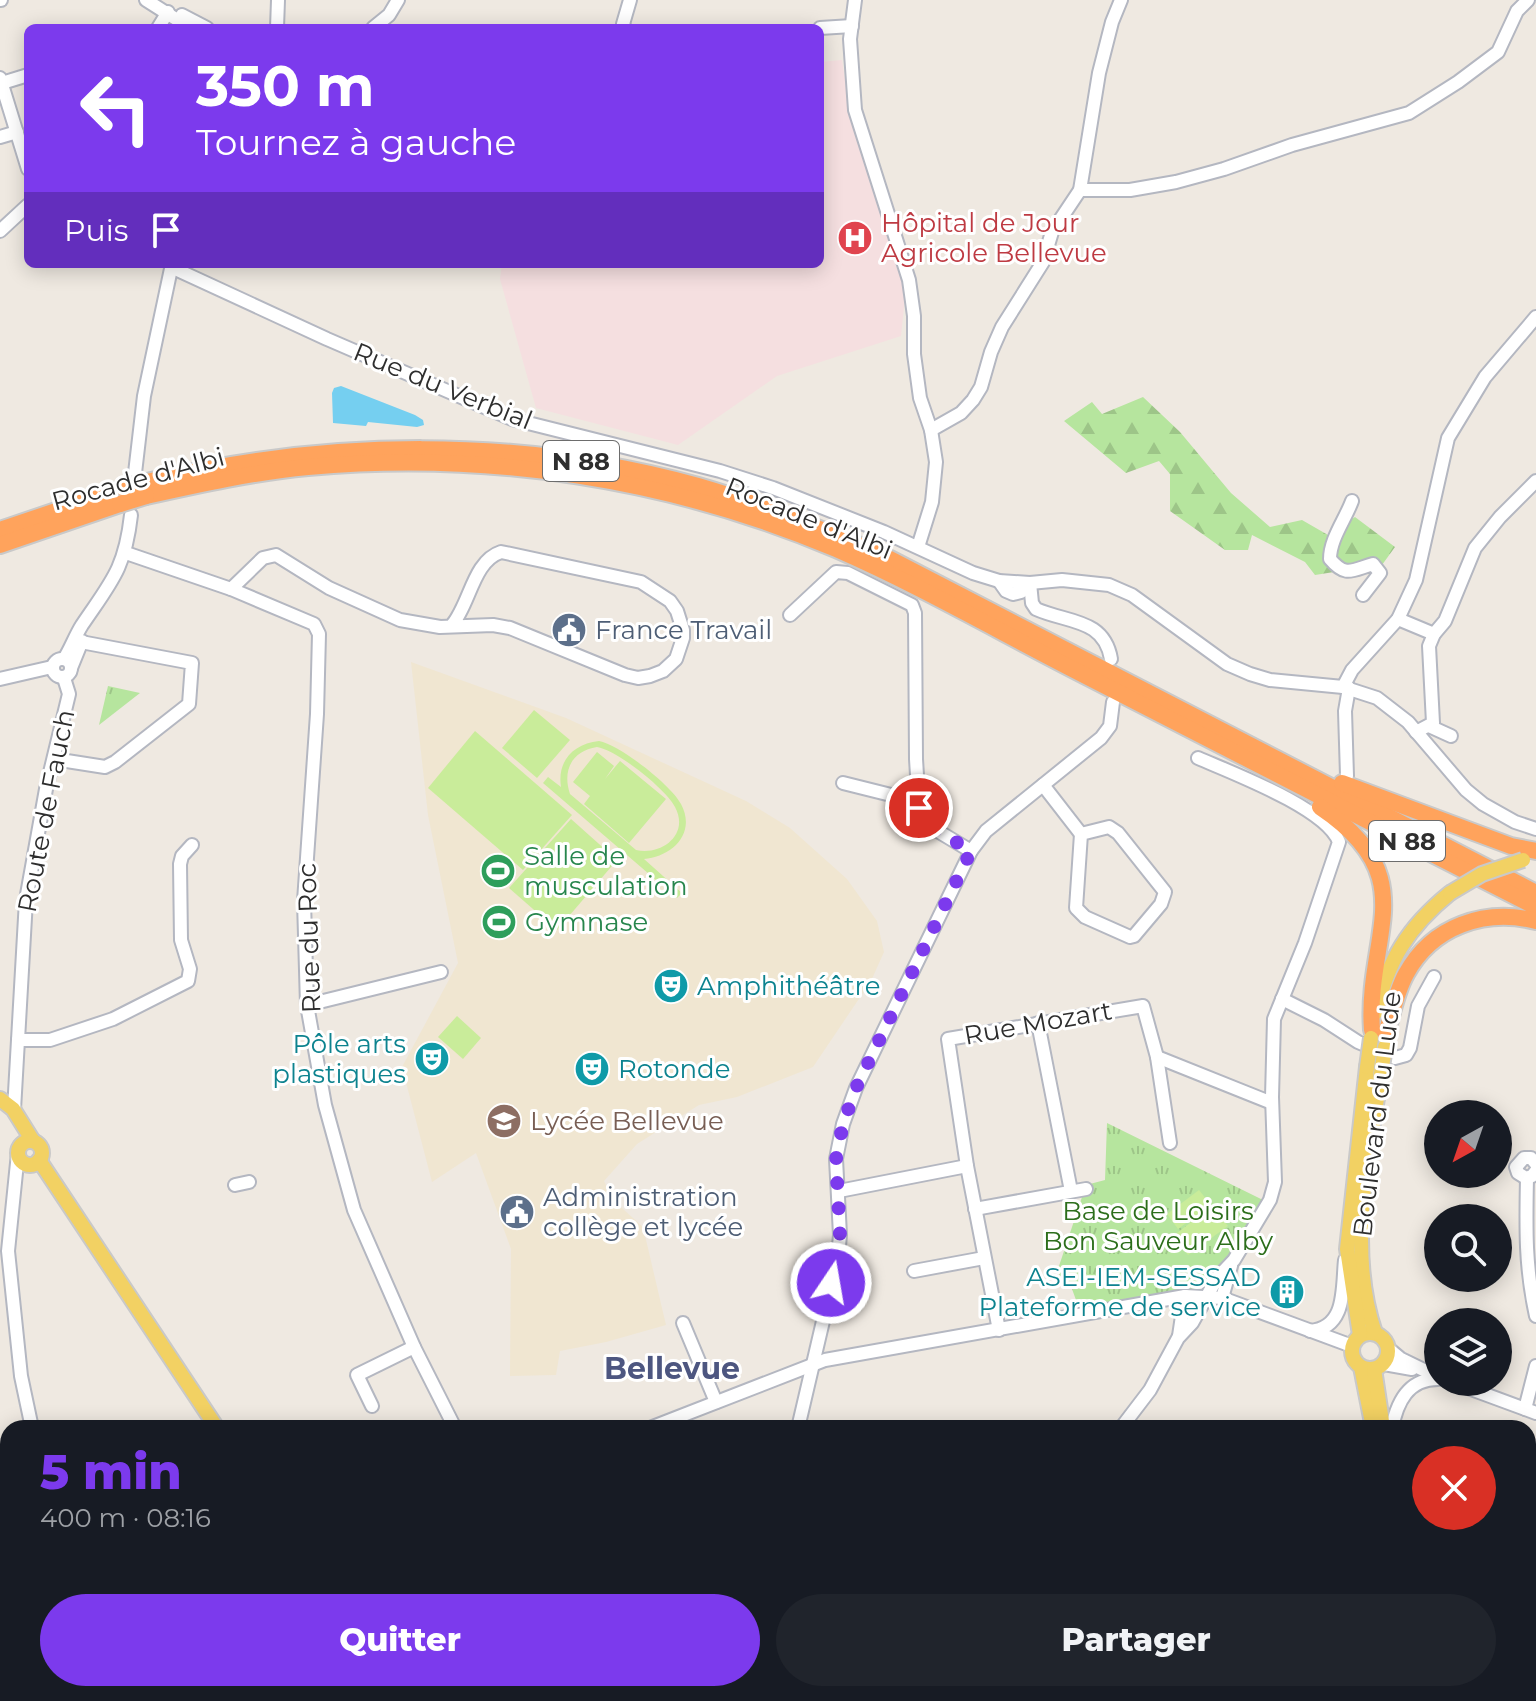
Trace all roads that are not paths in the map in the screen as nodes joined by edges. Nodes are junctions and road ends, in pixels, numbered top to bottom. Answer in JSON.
{"nodes":[{"id":1,"x":146,"y":0,"type":"edge"},
{"id":2,"x":278,"y":0,"type":"edge"},
{"id":3,"x":398,"y":0,"type":"edge"},
{"id":4,"x":630,"y":0,"type":"edge"},
{"id":5,"x":855,"y":0,"type":"edge"},
{"id":6,"x":1121,"y":0,"type":"edge"},
{"id":7,"x":1528,"y":0,"type":"edge"},
{"id":8,"x":168,"y":12,"type":"junction"},
{"id":9,"x":160,"y":24,"type":"edge"},
{"id":10,"x":184,"y":24,"type":"edge"},
{"id":11,"x":200,"y":24,"type":"edge"},
{"id":12,"x":277,"y":24,"type":"edge"},
{"id":13,"x":378,"y":24,"type":"edge"},
{"id":14,"x":623,"y":24,"type":"edge"},
{"id":15,"x":852,"y":26,"type":"junction"},
{"id":16,"x":824,"y":28,"type":"edge"},
{"id":17,"x":24,"y":76,"type":"edge"},
{"id":18,"x":1,"y":80,"type":"edge"},
{"id":19,"x":17,"y":132,"type":"junction"},
{"id":20,"x":0,"y":137,"type":"edge"},
{"id":21,"x":24,"y":156,"type":"edge"},
{"id":22,"x":1080,"y":190,"type":"junction"},
{"id":23,"x":24,"y":209,"type":"edge"},
{"id":24,"x":0,"y":231,"type":"edge"},
{"id":25,"x":171,"y":268,"type":"edge"},
{"id":26,"x":175,"y":268,"type":"edge"},
{"id":27,"x":1536,"y":317,"type":"edge"},
{"id":28,"x":931,"y":430,"type":"junction"},
{"id":29,"x":1536,"y":481,"type":"edge"},
{"id":30,"x":143,"y":484,"type":"junction"},
{"id":31,"x":1352,"y":501,"type":"dead end"},
{"id":32,"x":125,"y":502,"type":"junction"},
{"id":33,"x":54,"y":525,"type":"junction"},
{"id":34,"x":0,"y":530,"type":"edge"},
{"id":35,"x":0,"y":545,"type":"edge"},
{"id":36,"x":918,"y":547,"type":"junction"},
{"id":37,"x":126,"y":553,"type":"junction"},
{"id":38,"x":0,"y":555,"type":"edge"},
{"id":39,"x":1030,"y":583,"type":"junction"},
{"id":40,"x":231,"y":589,"type":"junction"},
{"id":41,"x":1363,"y":595,"type":"dead end"},
{"id":42,"x":95,"y":608,"type":"junction"},
{"id":43,"x":790,"y":615,"type":"dead end"},
{"id":44,"x":1398,"y":619,"type":"junction"},
{"id":45,"x":452,"y":625,"type":"junction"},
{"id":46,"x":1434,"y":634,"type":"junction"},
{"id":47,"x":81,"y":642,"type":"junction"},
{"id":48,"x":1111,"y":659,"type":"dead end"},
{"id":49,"x":67,"y":668,"type":"junction"},
{"id":50,"x":0,"y":679,"type":"edge"},
{"id":51,"x":1346,"y":687,"type":"junction"},
{"id":52,"x":1113,"y":702,"type":"dead end"},
{"id":53,"x":1429,"y":726,"type":"junction"},
{"id":54,"x":1416,"y":732,"type":"junction"},
{"id":55,"x":1451,"y":736,"type":"dead end"},
{"id":56,"x":1198,"y":758,"type":"dead end"},
{"id":57,"x":54,"y":759,"type":"junction"},
{"id":58,"x":1296,"y":770,"type":"junction"},
{"id":59,"x":1278,"y":775,"type":"junction"},
{"id":60,"x":1347,"y":776,"type":"dead end"},
{"id":61,"x":843,"y":783,"type":"dead end"},
{"id":62,"x":1043,"y":785,"type":"junction"},
{"id":63,"x":917,"y":798,"type":"junction"},
{"id":64,"x":1536,"y":829,"type":"edge"},
{"id":65,"x":1081,"y":834,"type":"junction"},
{"id":66,"x":192,"y":845,"type":"dead end"},
{"id":67,"x":971,"y":851,"type":"junction"},
{"id":68,"x":1532,"y":857,"type":"edge"},
{"id":69,"x":1536,"y":893,"type":"edge"},
{"id":70,"x":1536,"y":907,"type":"edge"},
{"id":71,"x":1536,"y":921,"type":"edge"},
{"id":72,"x":441,"y":972,"type":"dead end"},
{"id":73,"x":1434,"y":977,"type":"dead end"},
{"id":74,"x":1282,"y":999,"type":"junction"},
{"id":75,"x":307,"y":1005,"type":"junction"},
{"id":76,"x":1038,"y":1023,"type":"junction"},
{"id":77,"x":1378,"y":1037,"type":"junction"},
{"id":78,"x":18,"y":1040,"type":"junction"},
{"id":79,"x":1157,"y":1057,"type":"junction"},
{"id":80,"x":1374,"y":1067,"type":"junction"},
{"id":81,"x":0,"y":1100,"type":"edge"},
{"id":82,"x":1272,"y":1103,"type":"junction"},
{"id":83,"x":14,"y":1110,"type":"junction"},
{"id":84,"x":1170,"y":1143,"type":"dead end"},
{"id":85,"x":28,"y":1153,"type":"junction"},
{"id":86,"x":1536,"y":1164,"type":"edge"},
{"id":87,"x":967,"y":1166,"type":"junction"},
{"id":88,"x":1532,"y":1174,"type":"edge"},
{"id":89,"x":249,"y":1182,"type":"dead end"},
{"id":90,"x":235,"y":1185,"type":"dead end"},
{"id":91,"x":1086,"y":1189,"type":"dead end"},
{"id":92,"x":839,"y":1191,"type":"junction"},
{"id":93,"x":1071,"y":1191,"type":"junction"},
{"id":94,"x":975,"y":1209,"type":"junction"},
{"id":95,"x":1347,"y":1249,"type":"junction"},
{"id":96,"x":4,"y":1253,"type":"edge"},
{"id":97,"x":1531,"y":1255,"type":"edge"},
{"id":98,"x":984,"y":1258,"type":"junction"},
{"id":99,"x":1234,"y":1260,"type":"junction"},
{"id":100,"x":914,"y":1271,"type":"dead end"},
{"id":101,"x":1207,"y":1295,"type":"junction"},
{"id":102,"x":1185,"y":1296,"type":"junction"},
{"id":103,"x":1222,"y":1298,"type":"junction"},
{"id":104,"x":1536,"y":1316,"type":"edge"},
{"id":105,"x":683,"y":1323,"type":"dead end"},
{"id":106,"x":999,"y":1330,"type":"junction"},
{"id":107,"x":1310,"y":1331,"type":"junction"},
{"id":108,"x":1178,"y":1338,"type":"junction"},
{"id":109,"x":1363,"y":1338,"type":"junction"},
{"id":110,"x":414,"y":1347,"type":"junction"},
{"id":111,"x":1377,"y":1362,"type":"junction"},
{"id":112,"x":813,"y":1364,"type":"junction"},
{"id":113,"x":1536,"y":1366,"type":"edge"},
{"id":114,"x":1424,"y":1371,"type":"edge"},
{"id":115,"x":1424,"y":1381,"type":"edge"},
{"id":116,"x":1490,"y":1396,"type":"edge"},
{"id":117,"x":716,"y":1402,"type":"junction"},
{"id":118,"x":372,"y":1406,"type":"dead end"},
{"id":119,"x":1530,"y":1411,"type":"edge"},
{"id":120,"x":30,"y":1420,"type":"edge"},
{"id":121,"x":212,"y":1420,"type":"edge"},
{"id":122,"x":451,"y":1420,"type":"edge"},
{"id":123,"x":670,"y":1420,"type":"edge"},
{"id":124,"x":800,"y":1420,"type":"edge"},
{"id":125,"x":1127,"y":1420,"type":"edge"},
{"id":126,"x":1373,"y":1420,"type":"edge"},
{"id":127,"x":1382,"y":1420,"type":"edge"},
{"id":128,"x":1394,"y":1420,"type":"edge"}],
"edges":[{"from":1,"to":8,"type":"street"},
{"from":2,"to":12,"type":"street"},
{"from":3,"to":13,"type":"street"},
{"from":4,"to":14,"type":"street"},
{"from":5,"to":15,"type":"street"},
{"from":6,"to":22,"type":"street"},
{"from":7,"to":22,"type":"street"},
{"from":8,"to":9,"type":"street"},
{"from":8,"to":10,"type":"street"},
{"from":8,"to":11,"type":"street"},
{"from":15,"to":16,"type":"street"},
{"from":15,"to":28,"type":"street"},
{"from":17,"to":18,"type":"street"},
{"from":18,"to":19,"type":"street"},
{"from":19,"to":20,"type":"street"},
{"from":19,"to":21,"type":"street"},
{"from":22,"to":28,"type":"street"},
{"from":23,"to":24,"type":"street"},
{"from":25,"to":30,"type":"street"},
{"from":26,"to":36,"type":"street","name":"Rue du Verbial"},
{"from":27,"to":44,"type":"street"},
{"from":28,"to":36,"type":"street"},
{"from":29,"to":46,"type":"street"},
{"from":30,"to":32,"type":"highway","name":"Rocade d'Albi","number":"N 88","bridge":true},
{"from":30,"to":58,"type":"highway","name":"Rocade d'Albi","number":"N 88"},
{"from":30,"to":59,"type":"highway","name":"Rocade d'Albi","number":"N 88"},
{"from":31,"to":41,"type":"street"},
{"from":32,"to":33,"type":"highway","name":"Rocade d'Albi","number":"N 88"},
{"from":32,"to":34,"type":"highway","name":"Rocade d'Albi","number":"N 88"},
{"from":32,"to":37,"type":"street","name":"Route de Fauch"},
{"from":33,"to":35,"type":"highway","name":"Rocade d'Albi","number":"N 88"},
{"from":33,"to":38,"type":"highway"},
{"from":36,"to":39,"type":"street","name":"Rue du Verbial"},
{"from":37,"to":40,"type":"street","name":"Rue du Roc"},
{"from":37,"to":42,"type":"street","name":"Route de Fauch"},
{"from":39,"to":48,"type":"street"},
{"from":39,"to":51,"type":"street","name":"Rue du Verbial"},
{"from":40,"to":45,"type":"street"},
{"from":40,"to":75,"type":"street","name":"Rue du Roc"},
{"from":42,"to":47,"type":"street","name":"Route de Fauch"},
{"from":42,"to":49,"type":"street","name":"Route de Fauch"},
{"from":43,"to":63,"type":"street"},
{"from":44,"to":46,"type":"street"},
{"from":44,"to":51,"type":"street"},
{"from":45,"to":45,"type":"street"},
{"from":46,"to":53,"type":"street"},
{"from":47,"to":49,"type":"street","name":"Route de Fauch"},
{"from":47,"to":57,"type":"street"},
{"from":49,"to":50,"type":"street"},
{"from":49,"to":57,"type":"street","name":"Route de Fauch"},
{"from":51,"to":54,"type":"street","name":"Rue du Verbial"},
{"from":51,"to":60,"type":"street"},
{"from":52,"to":62,"type":"street"},
{"from":53,"to":54,"type":"street"},
{"from":53,"to":55,"type":"street"},
{"from":54,"to":64,"type":"street","name":"Rue du Verbial"},
{"from":56,"to":74,"type":"street"},
{"from":57,"to":78,"type":"street","name":"Route de Fauch"},
{"from":58,"to":68,"type":"highway"},
{"from":58,"to":69,"type":"highway","name":"Rocade d'Albi","number":"N 88"},
{"from":59,"to":70,"type":"highway","name":"Rocade d'Albi","number":"N 88"},
{"from":59,"to":77,"type":"highway"},
{"from":61,"to":63,"type":"street"},
{"from":62,"to":65,"type":"street"},
{"from":62,"to":67,"type":"street"},
{"from":63,"to":67,"type":"street"},
{"from":65,"to":65,"type":"street"},
{"from":66,"to":78,"type":"street"},
{"from":67,"to":92,"type":"street"},
{"from":68,"to":77,"type":"main road","name":"Boulevard du Lude","bridge":true},
{"from":71,"to":77,"type":"highway"},
{"from":72,"to":75,"type":"street"},
{"from":73,"to":74,"type":"street"},
{"from":74,"to":82,"type":"street"},
{"from":75,"to":110,"type":"street","name":"Rue du Roc"},
{"from":76,"to":79,"type":"street","name":"Rue Mozart"},
{"from":76,"to":87,"type":"street","name":"Rue Mozart"},
{"from":76,"to":93,"type":"street"},
{"from":77,"to":80,"type":"main road","name":"Boulevard du Lude","bridge":true},
{"from":78,"to":83,"type":"street","name":"Route de Fauch"},
{"from":79,"to":82,"type":"street"},
{"from":79,"to":84,"type":"street","name":"Rue Mozart"},
{"from":80,"to":95,"type":"main road","name":"Boulevard du Lude"},
{"from":80,"to":109,"type":"main road","name":"Boulevard du Lude"},
{"from":81,"to":83,"type":"main road"},
{"from":81,"to":85,"type":"main road"},
{"from":82,"to":99,"type":"street"},
{"from":83,"to":85,"type":"main road"},
{"from":85,"to":96,"type":"street"},
{"from":85,"to":121,"type":"main road"},
{"from":86,"to":88,"type":"street"},
{"from":87,"to":92,"type":"street"},
{"from":87,"to":94,"type":"street"},
{"from":88,"to":97,"type":"street"},
{"from":89,"to":90,"type":"street"},
{"from":91,"to":93,"type":"street"},
{"from":92,"to":112,"type":"street"},
{"from":93,"to":94,"type":"street"},
{"from":94,"to":98,"type":"street"},
{"from":95,"to":107,"type":"street","name":"Boulevard du Lude"},
{"from":95,"to":109,"type":"main road","name":"Boulevard du Lude"},
{"from":96,"to":120,"type":"street"},
{"from":97,"to":104,"type":"street"},
{"from":98,"to":100,"type":"street"},
{"from":98,"to":106,"type":"street"},
{"from":99,"to":101,"type":"street"},
{"from":99,"to":103,"type":"street"},
{"from":101,"to":102,"type":"street"},
{"from":101,"to":103,"type":"street"},
{"from":101,"to":108,"type":"street"},
{"from":102,"to":106,"type":"street"},
{"from":102,"to":108,"type":"street"},
{"from":103,"to":107,"type":"street"},
{"from":105,"to":117,"type":"street"},
{"from":106,"to":112,"type":"street"},
{"from":107,"to":109,"type":"street"},
{"from":108,"to":125,"type":"street"},
{"from":109,"to":111,"type":"main road"},
{"from":109,"to":111,"type":"main road"},
{"from":110,"to":118,"type":"street"},
{"from":110,"to":122,"type":"street","name":"Rue du Roc"},
{"from":111,"to":114,"type":"street"},
{"from":111,"to":126,"type":"main road"},
{"from":111,"to":127,"type":"main road"},
{"from":112,"to":117,"type":"street"},
{"from":112,"to":124,"type":"street"},
{"from":113,"to":119,"type":"street"},
{"from":115,"to":128,"type":"street"},
{"from":116,"to":119,"type":"street"},
{"from":117,"to":123,"type":"street"}]}
